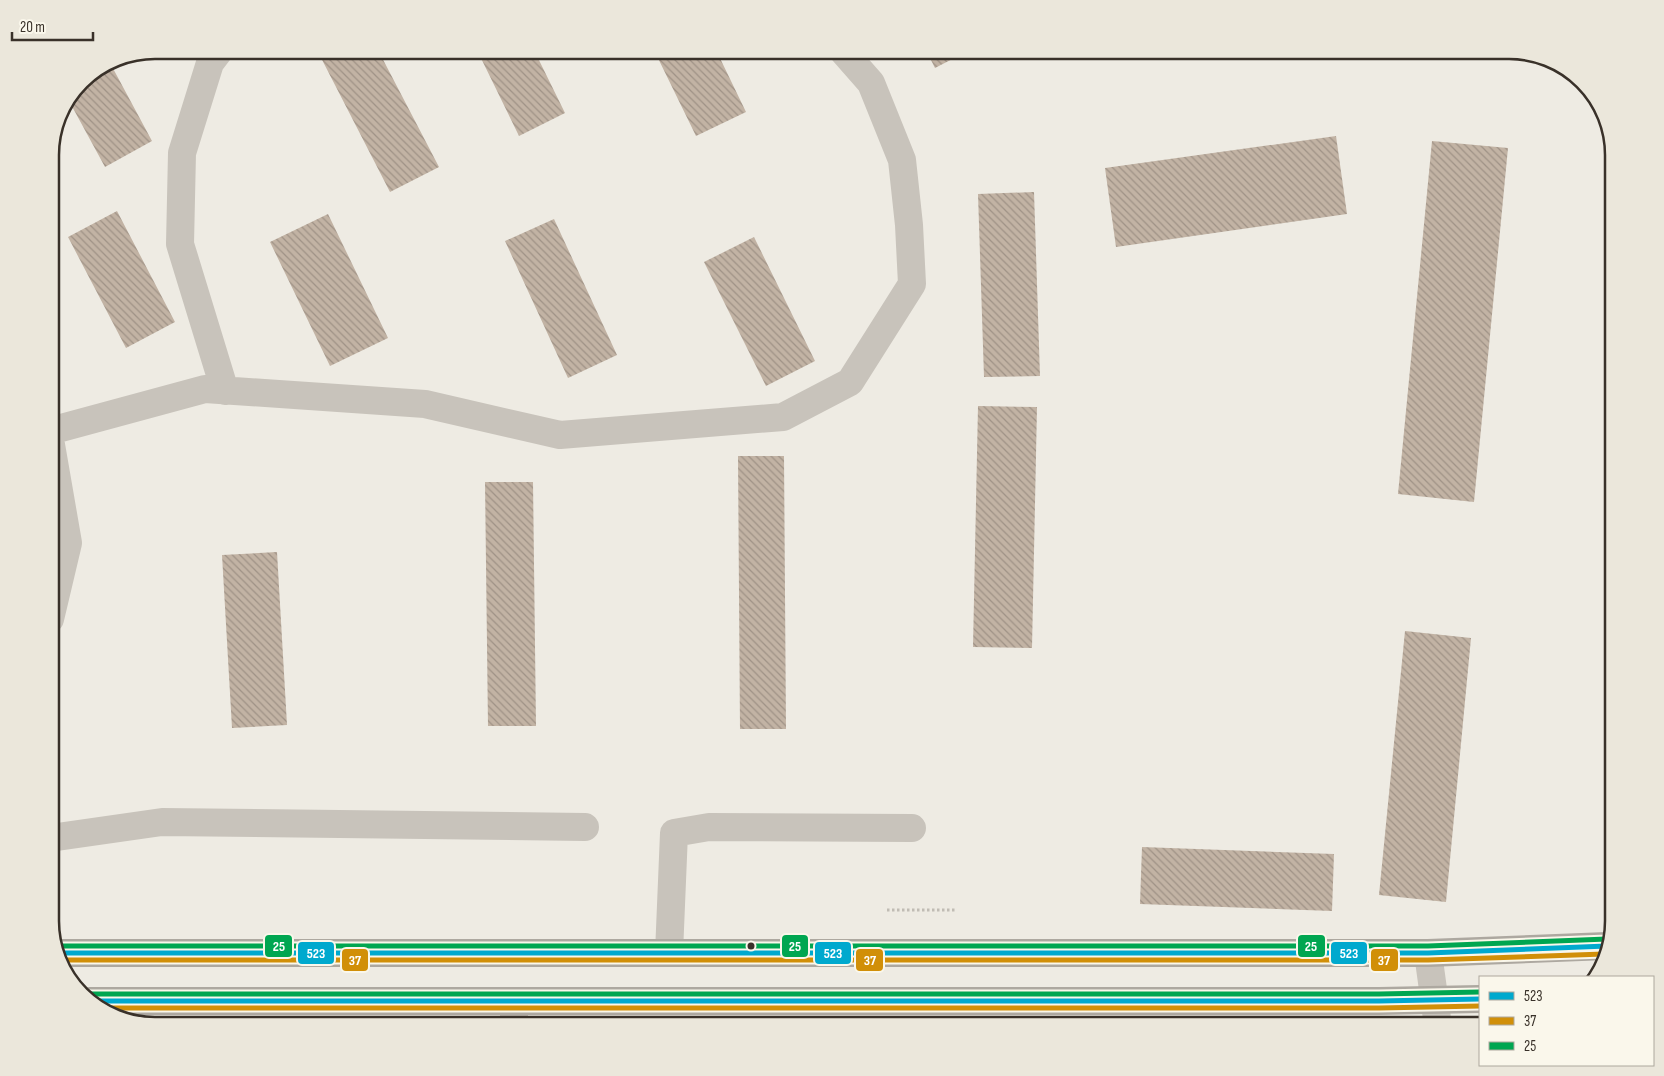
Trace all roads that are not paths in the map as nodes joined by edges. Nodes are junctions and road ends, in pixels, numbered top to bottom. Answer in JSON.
{"nodes":[{"id":1,"x":213,"y":59,"type":"edge"},
{"id":2,"x":850,"y":59,"type":"edge"},
{"id":3,"x":225,"y":391,"type":"junction"},
{"id":4,"x":59,"y":429,"type":"edge"},
{"id":5,"x":59,"y":491,"type":"edge"},
{"id":6,"x":59,"y":581,"type":"edge"},
{"id":7,"x":585,"y":827,"type":"dead end"},
{"id":8,"x":912,"y":828,"type":"dead end"},
{"id":9,"x":59,"y":837,"type":"edge"},
{"id":10,"x":1601,"y":946,"type":"edge"},
{"id":11,"x":64,"y":953,"type":"edge"},
{"id":12,"x":669,"y":953,"type":"junction"},
{"id":13,"x":1428,"y":953,"type":"junction"},
{"id":14,"x":1479,"y":999,"type":"edge"},
{"id":15,"x":102,"y":1001,"type":"edge"},
{"id":16,"x":514,"y":1013,"type":"edge"},
{"id":17,"x":1436,"y":1013,"type":"edge"}],
"edges":[{"from":1,"to":3,"type":"street"},
{"from":2,"to":3,"type":"street"},
{"from":3,"to":4,"type":"street"},
{"from":5,"to":6,"type":"street"},
{"from":7,"to":9,"type":"street"},
{"from":8,"to":12,"type":"street"},
{"from":10,"to":13,"type":"main road"},
{"from":11,"to":12,"type":"main road"},
{"from":12,"to":13,"type":"main road"},
{"from":13,"to":17,"type":"street"},
{"from":14,"to":17,"type":"main road"},
{"from":15,"to":16,"type":"main road"},
{"from":16,"to":17,"type":"main road"}]}
